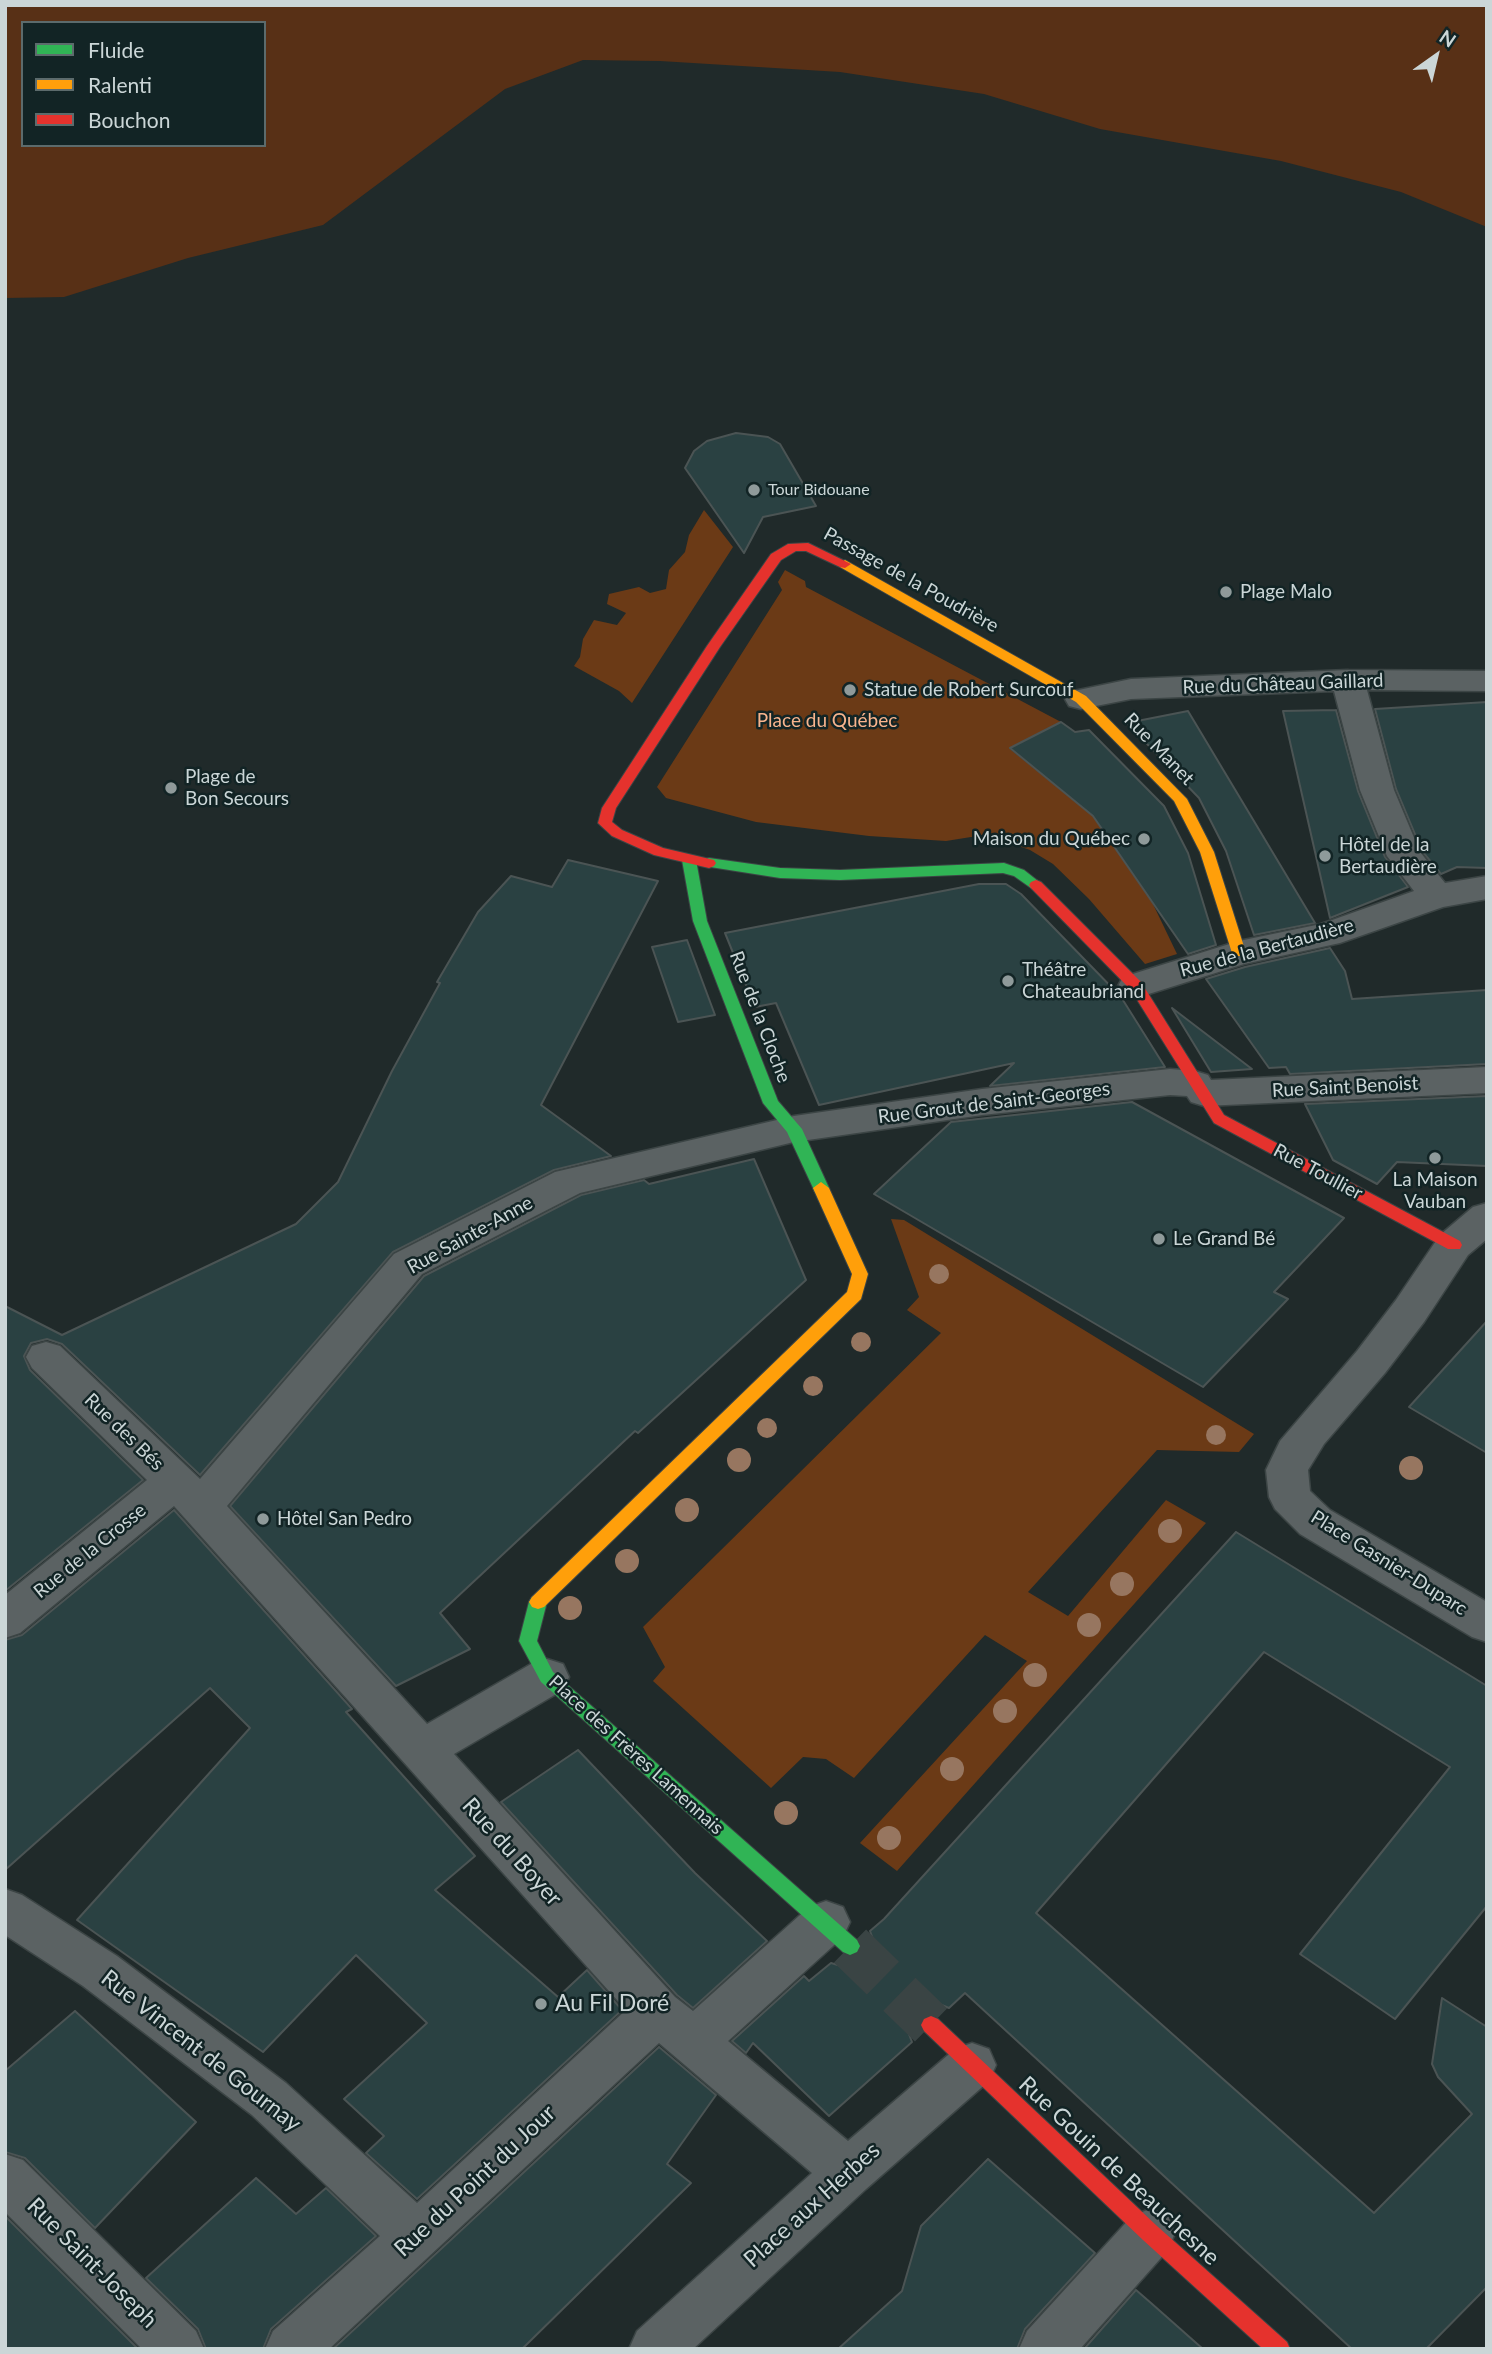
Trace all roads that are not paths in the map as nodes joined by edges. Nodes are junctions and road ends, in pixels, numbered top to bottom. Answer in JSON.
{"nodes":[{"id":1,"x":1348,"y":680,"type":"junction"},
{"id":2,"x":1487,"y":681,"type":"edge"},
{"id":3,"x":1081,"y":699,"type":"junction"},
{"id":4,"x":605,"y":823,"type":"joint"},
{"id":5,"x":689,"y":860,"type":"junction"},
{"id":6,"x":1487,"y":887,"type":"edge"},
{"id":7,"x":1437,"y":895,"type":"junction"},
{"id":8,"x":1239,"y":953,"type":"junction"},
{"id":9,"x":1136,"y":986,"type":"junction"},
{"id":10,"x":1487,"y":1080,"type":"edge"},
{"id":11,"x":1199,"y":1088,"type":"junction"},
{"id":12,"x":794,"y":1129,"type":"junction"},
{"id":13,"x":1487,"y":1217,"type":"edge"},
{"id":14,"x":1454,"y":1245,"type":"junction"},
{"id":15,"x":855,"y":1295,"type":"joint"},
{"id":16,"x":46,"y":1357,"type":"dead end"},
{"id":17,"x":188,"y":1493,"type":"junction"},
{"id":18,"x":5,"y":1620,"type":"edge"},
{"id":19,"x":1487,"y":1624,"type":"edge"},
{"id":20,"x":547,"y":1677,"type":"junction"},
{"id":21,"x":420,"y":1751,"type":"junction"},
{"id":22,"x":5,"y":1910,"type":"edge"},
{"id":23,"x":838,"y":1934,"type":"joint"},
{"id":24,"x":931,"y":2025,"type":"tunnel mouth"},
{"id":25,"x":676,"y":2026,"type":"junction"},
{"id":26,"x":972,"y":2065,"type":"junction"},
{"id":27,"x":848,"y":2172,"type":"junction"},
{"id":28,"x":5,"y":2177,"type":"edge"},
{"id":29,"x":1150,"y":2233,"type":"junction"},
{"id":30,"x":417,"y":2236,"type":"junction"},
{"id":31,"x":658,"y":2348,"type":"edge"},
{"id":32,"x":178,"y":2349,"type":"edge"},
{"id":33,"x":291,"y":2349,"type":"edge"},
{"id":34,"x":1045,"y":2349,"type":"edge"},
{"id":35,"x":1279,"y":2349,"type":"edge"}],
"edges":[{"from":1,"to":2,"type":"street","name":"Rue du Château Gaillard"},
{"from":1,"to":3,"type":"street","name":"Rue du Château Gaillard"},
{"from":1,"to":7,"type":"street"},
{"from":3,"to":4,"type":"street","name":"Passage de la Poudrière"},
{"from":3,"to":8,"type":"street","name":"Rue Manet"},
{"from":4,"to":5,"type":"street","name":"Rue Toullier"},
{"from":5,"to":9,"type":"street","name":"Rue Toullier"},
{"from":5,"to":12,"type":"street","name":"Rue de la Cloche"},
{"from":6,"to":7,"type":"street","name":"Rue de la Bertaudière"},
{"from":7,"to":8,"type":"street","name":"Rue de la Bertaudière"},
{"from":8,"to":9,"type":"street","name":"Rue de la Bertaudière"},
{"from":9,"to":11,"type":"street","name":"Rue Toullier"},
{"from":10,"to":11,"type":"street","name":"Rue Saint Benoist"},
{"from":11,"to":12,"type":"street","name":"Rue Grout de Saint-Georges"},
{"from":11,"to":14,"type":"street","name":"Rue Toullier"},
{"from":12,"to":15,"type":"street","name":"Rue de la Cloche"},
{"from":12,"to":17,"type":"street","name":"Rue Sainte-Anne"},
{"from":13,"to":14,"type":"street"},
{"from":14,"to":19,"type":"street","name":"Place Gasnier-Duparc"},
{"from":15,"to":20,"type":"street","name":"Place des Frères Lamennais"},
{"from":16,"to":17,"type":"street","name":"Rue des Bés"},
{"from":17,"to":18,"type":"street","name":"Rue de la Crosse"},
{"from":17,"to":21,"type":"street","name":"Rue du Boyer"},
{"from":20,"to":21,"type":"street"},
{"from":20,"to":23,"type":"street","name":"Place des Frères Lamennais"},
{"from":21,"to":25,"type":"street","name":"Rue du Boyer"},
{"from":22,"to":30,"type":"street","name":"Rue Vincent de Gournay"},
{"from":23,"to":25,"type":"street","name":"Place des Frères Lamennais"},
{"from":24,"to":26,"type":"street","name":"Rue Gouin de Beauchesne"},
{"from":25,"to":27,"type":"street","name":"Rue du Boyer"},
{"from":25,"to":30,"type":"street","name":"Rue du Point du Jour"},
{"from":26,"to":27,"type":"street","name":"Place aux Herbes"},
{"from":26,"to":29,"type":"street","name":"Rue Gouin de Beauchesne"},
{"from":27,"to":31,"type":"street","name":"Place aux Herbes"},
{"from":28,"to":32,"type":"street","name":"Rue Saint-Joseph"},
{"from":29,"to":34,"type":"street"},
{"from":29,"to":35,"type":"street","name":"Rue Gouin de Beauchesne"},
{"from":30,"to":33,"type":"street","name":"Rue du Point du Jour"}]}
